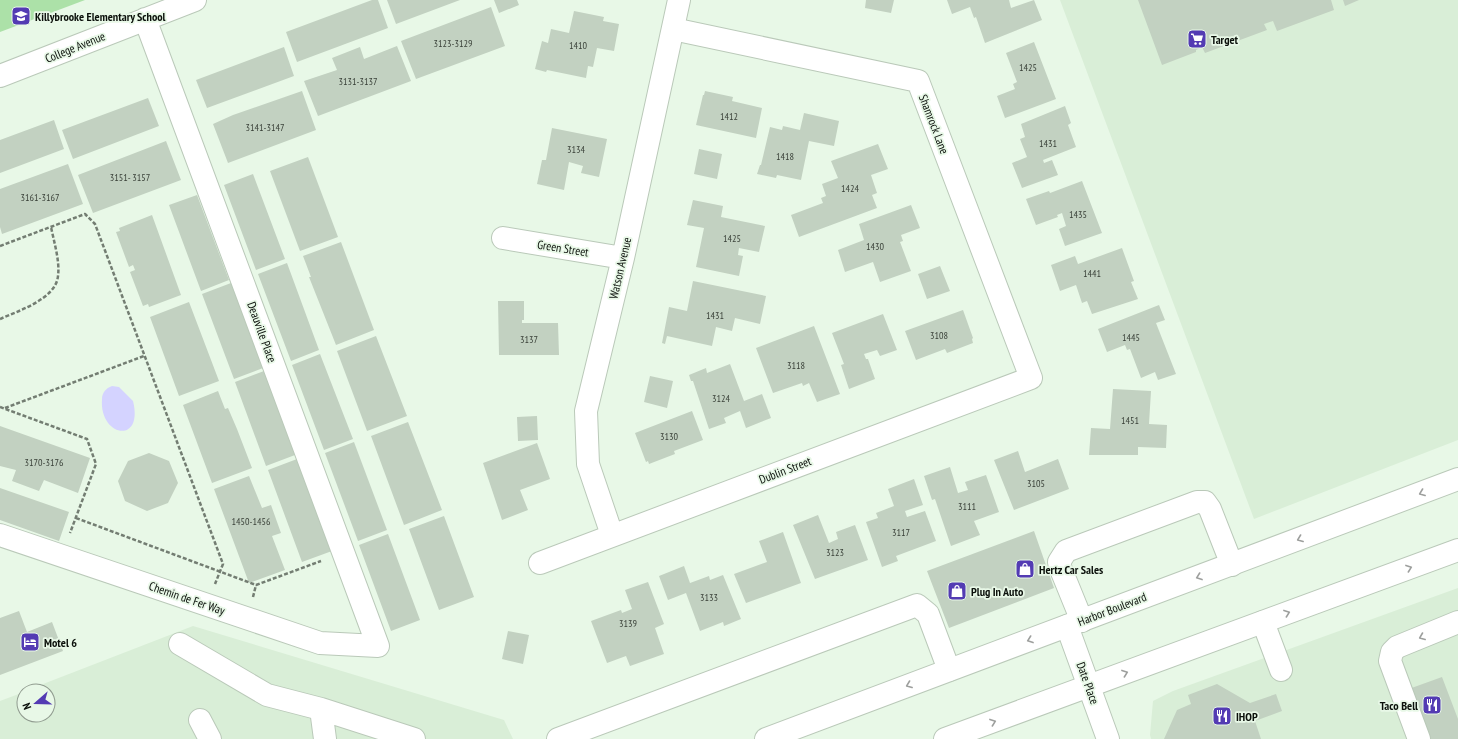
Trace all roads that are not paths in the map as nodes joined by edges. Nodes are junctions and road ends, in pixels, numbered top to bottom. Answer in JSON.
{"nodes":[{"id":1,"x":195,"y":0,"type":"edge"},
{"id":2,"x":679,"y":0,"type":"edge"},
{"id":3,"x":145,"y":19,"type":"junction"},
{"id":4,"x":673,"y":29,"type":"junction"},
{"id":5,"x":0,"y":76,"type":"edge"},
{"id":6,"x":504,"y":238,"type":"dead end"},
{"id":7,"x":623,"y":258,"type":"junction"},
{"id":8,"x":1031,"y":378,"type":"joint"},
{"id":9,"x":1458,"y":479,"type":"edge"},
{"id":10,"x":0,"y":535,"type":"edge"},
{"id":11,"x":612,"y":535,"type":"junction"},
{"id":12,"x":1458,"y":550,"type":"edge"},
{"id":13,"x":540,"y":563,"type":"dead end"},
{"id":14,"x":1232,"y":564,"type":"junction"},
{"id":15,"x":1263,"y":622,"type":"junction"},
{"id":16,"x":1458,"y":622,"type":"edge"},
{"id":17,"x":1074,"y":623,"type":"junction"},
{"id":18,"x":180,"y":644,"type":"dead end"},
{"id":19,"x":378,"y":646,"type":"joint"},
{"id":20,"x":950,"y":670,"type":"junction"},
{"id":21,"x":1281,"y":670,"type":"dead end"},
{"id":22,"x":1089,"y":686,"type":"junction"},
{"id":23,"x":322,"y":709,"type":"junction"},
{"id":24,"x":200,"y":720,"type":"dead end"},
{"id":25,"x":210,"y":739,"type":"edge"},
{"id":26,"x":325,"y":739,"type":"edge"},
{"id":27,"x":414,"y":739,"type":"edge"},
{"id":28,"x":558,"y":739,"type":"edge"},
{"id":29,"x":766,"y":739,"type":"edge"},
{"id":30,"x":945,"y":739,"type":"edge"},
{"id":31,"x":1108,"y":739,"type":"edge"},
{"id":32,"x":1419,"y":739,"type":"edge"}],
"edges":[{"from":1,"to":3,"type":"street","name":"College Avenue"},
{"from":2,"to":4,"type":"street","name":"Watson Avenue"},
{"from":3,"to":5,"type":"street","name":"College Avenue"},
{"from":3,"to":19,"type":"street","name":"Deauville Place"},
{"from":4,"to":7,"type":"street","name":"Watson Avenue"},
{"from":4,"to":8,"type":"street","name":"Shamrock Lane"},
{"from":6,"to":7,"type":"street","name":"Green Street"},
{"from":7,"to":11,"type":"street","name":"Watson Avenue"},
{"from":8,"to":11,"type":"street","name":"Dublin Street"},
{"from":9,"to":14,"type":"street","name":"Harbor Boulevard","one_way":true},
{"from":10,"to":19,"type":"street","name":"Chemin de Fer Way"},
{"from":11,"to":13,"type":"street","name":"Dublin Street"},
{"from":15,"to":12,"type":"street","one_way":true},
{"from":14,"to":17,"type":"street","name":"Harbor Boulevard","one_way":true},
{"from":14,"to":17,"type":"street","name":"Date Place"},
{"from":15,"to":21,"type":"street"},
{"from":22,"to":15,"type":"street","one_way":true},
{"from":16,"to":32,"type":"street","one_way":true},
{"from":17,"to":20,"type":"street","name":"Harbor Boulevard","one_way":true},
{"from":17,"to":22,"type":"street","name":"Date Place"},
{"from":18,"to":23,"type":"street"},
{"from":20,"to":28,"type":"street"},
{"from":20,"to":29,"type":"street","name":"Harbor Boulevard","one_way":true},
{"from":30,"to":22,"type":"street","one_way":true},
{"from":22,"to":31,"type":"street","name":"Date Place"},
{"from":23,"to":26,"type":"street"},
{"from":23,"to":27,"type":"street"},
{"from":24,"to":25,"type":"street"}]}
